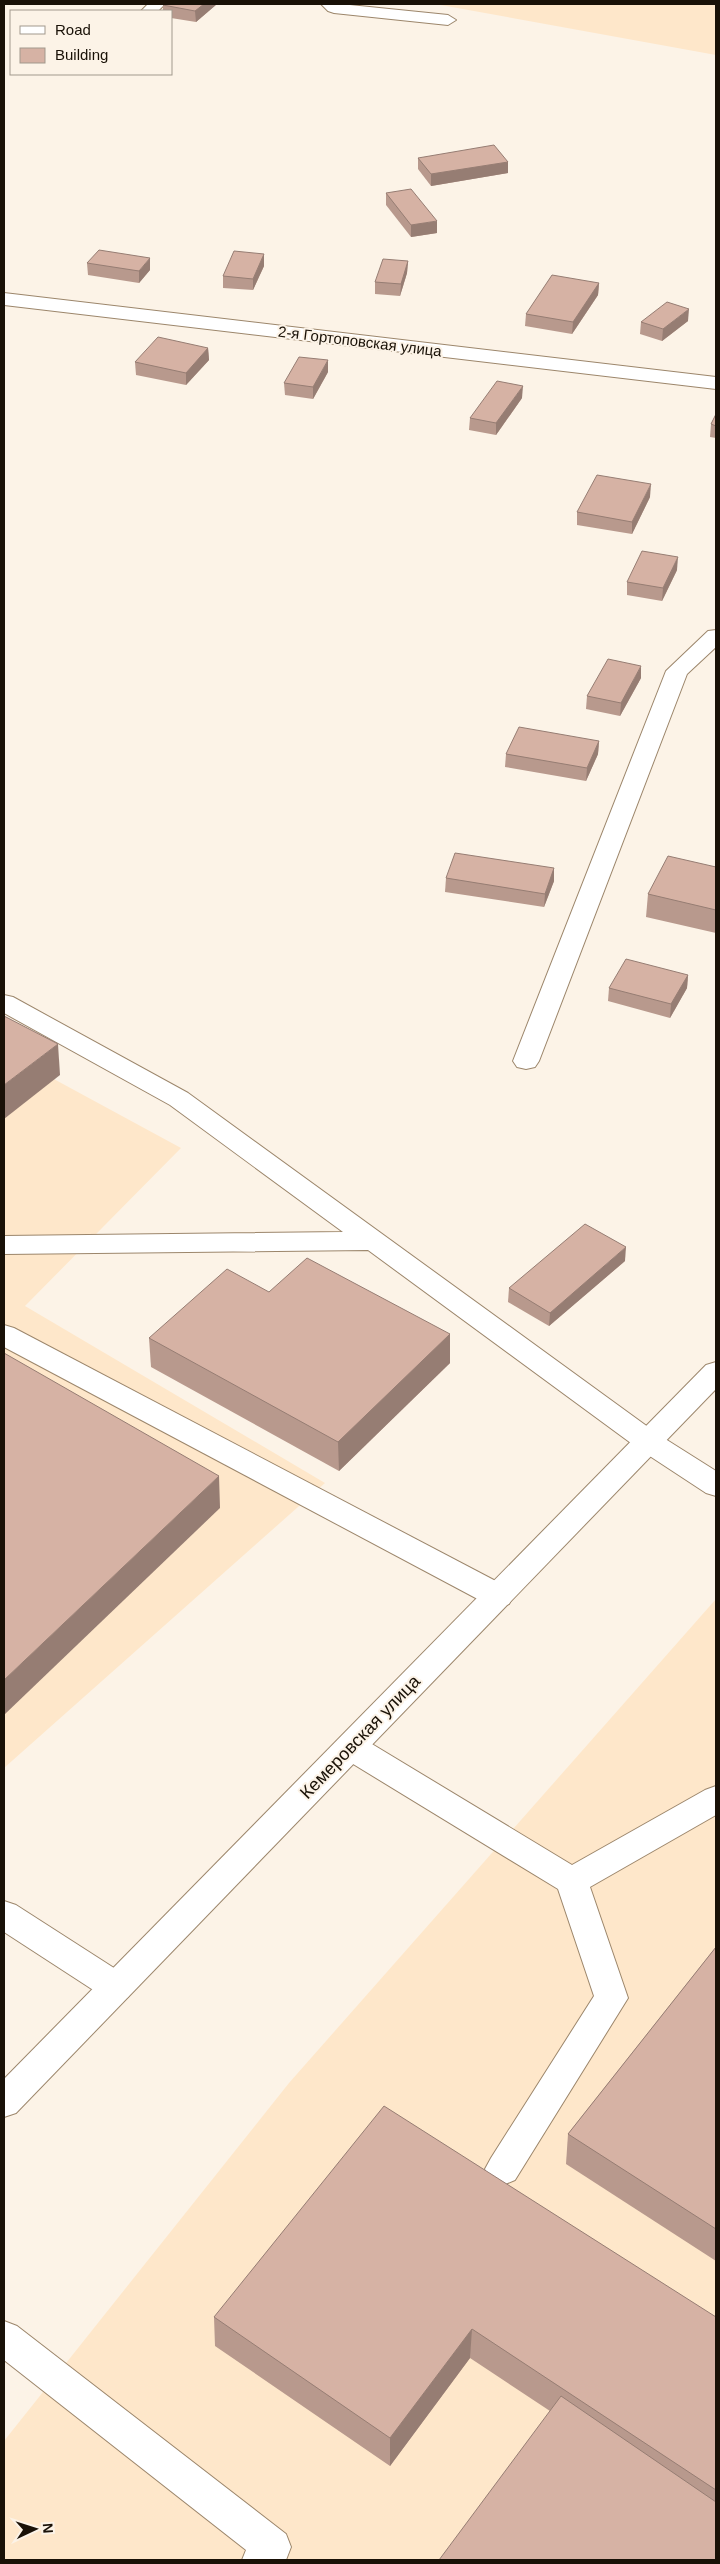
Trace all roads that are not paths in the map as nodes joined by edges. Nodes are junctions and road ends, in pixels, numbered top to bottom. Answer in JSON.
{"nodes":[{"id":1,"x":329,"y":4,"type":"edge"},
{"id":2,"x":448,"y":20,"type":"dead end"},
{"id":3,"x":4,"y":299,"type":"edge"},
{"id":4,"x":716,"y":382,"type":"edge"},
{"id":5,"x":716,"y":636,"type":"edge"},
{"id":6,"x":4,"y":1003,"type":"edge"},
{"id":7,"x":526,"y":1061,"type":"dead end"},
{"id":8,"x":373,"y":1240,"type":"junction"},
{"id":9,"x":4,"y":1245,"type":"edge"},
{"id":10,"x":4,"y":1335,"type":"edge"},
{"id":11,"x":716,"y":1372,"type":"edge"},
{"id":12,"x":649,"y":1442,"type":"junction"},
{"id":13,"x":716,"y":1485,"type":"edge"},
{"id":14,"x":498,"y":1596,"type":"junction"},
{"id":15,"x":351,"y":1747,"type":"junction"},
{"id":16,"x":716,"y":1799,"type":"edge"},
{"id":17,"x":572,"y":1881,"type":"junction"},
{"id":18,"x":4,"y":1915,"type":"edge"},
{"id":19,"x":116,"y":1987,"type":"junction"},
{"id":20,"x":4,"y":2102,"type":"edge"},
{"id":21,"x":503,"y":2169,"type":"dead end"},
{"id":22,"x":4,"y":2338,"type":"edge"},
{"id":23,"x":261,"y":2560,"type":"edge"}],
"edges":[{"from":1,"to":2,"type":"street"},
{"from":3,"to":4,"type":"street","name":"2-я Гортоповская улица"},
{"from":5,"to":7,"type":"street"},
{"from":6,"to":8,"type":"street"},
{"from":8,"to":9,"type":"street"},
{"from":8,"to":12,"type":"street"},
{"from":10,"to":14,"type":"street"},
{"from":11,"to":12,"type":"street","name":"Кемеровская улица"},
{"from":12,"to":13,"type":"street"},
{"from":12,"to":14,"type":"street","name":"Кемеровская улица"},
{"from":14,"to":15,"type":"street","name":"Кемеровская улица"},
{"from":15,"to":17,"type":"street"},
{"from":15,"to":19,"type":"street","name":"Кемеровская улица"},
{"from":16,"to":17,"type":"street"},
{"from":17,"to":21,"type":"street"},
{"from":18,"to":19,"type":"street"},
{"from":19,"to":20,"type":"street","name":"Кемеровская улица"},
{"from":22,"to":23,"type":"street"}]}
